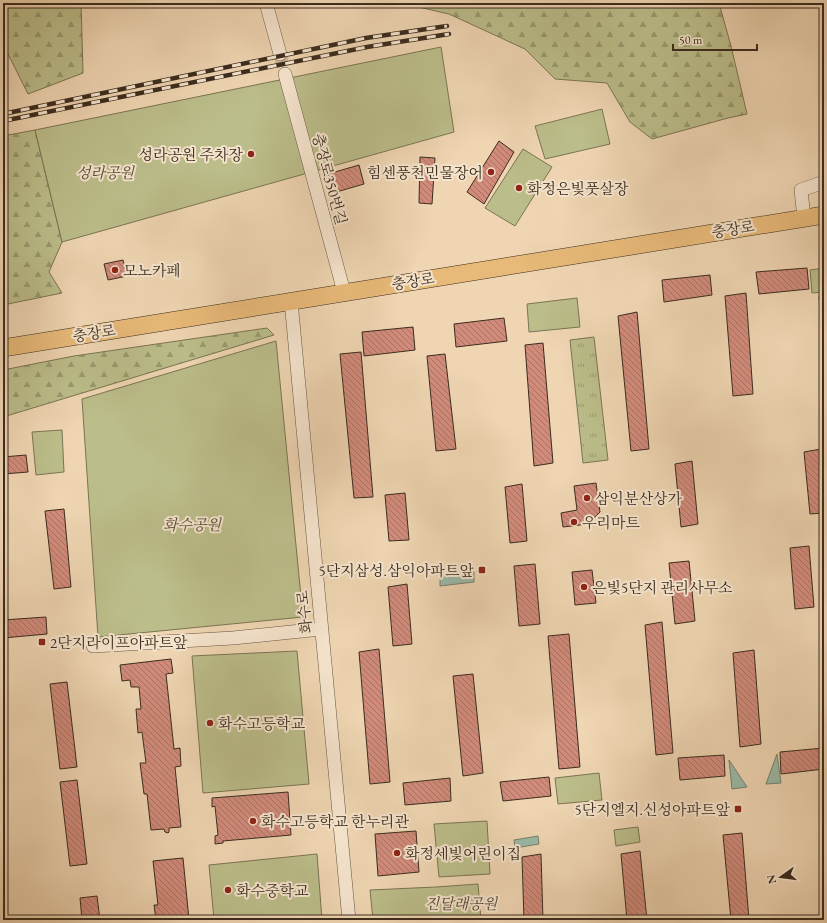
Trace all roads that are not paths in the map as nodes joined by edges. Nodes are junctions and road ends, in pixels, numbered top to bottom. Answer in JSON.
{"nodes":[{"id":1,"x":266,"y":3,"type":"edge"},
{"id":2,"x":280,"y":54,"type":"tunnel mouth"},
{"id":3,"x":285,"y":74,"type":"tunnel mouth"},
{"id":4,"x":824,"y":182,"type":"edge"},
{"id":5,"x":824,"y":215,"type":"edge"},
{"id":6,"x":804,"y":218,"type":"junction"},
{"id":7,"x":344,"y":292,"type":"junction"},
{"id":8,"x":291,"y":301,"type":"junction"},
{"id":9,"x":3,"y":348,"type":"edge"},
{"id":10,"x":321,"y":629,"type":"junction"},
{"id":11,"x":93,"y":646,"type":"dead end"},
{"id":12,"x":349,"y":920,"type":"edge"}],
"edges":[{"from":1,"to":2,"type":"street"},
{"from":3,"to":7,"type":"street","name":"충장로350번길"},
{"from":4,"to":6,"type":"street"},
{"from":5,"to":6,"type":"main road","name":"충장로"},
{"from":6,"to":7,"type":"main road","name":"충장로"},
{"from":7,"to":8,"type":"main road","name":"충장로"},
{"from":8,"to":9,"type":"main road","name":"충장로"},
{"from":8,"to":10,"type":"street","name":"화수로"},
{"from":10,"to":11,"type":"street"},
{"from":10,"to":12,"type":"street","name":"화수로"}]}
